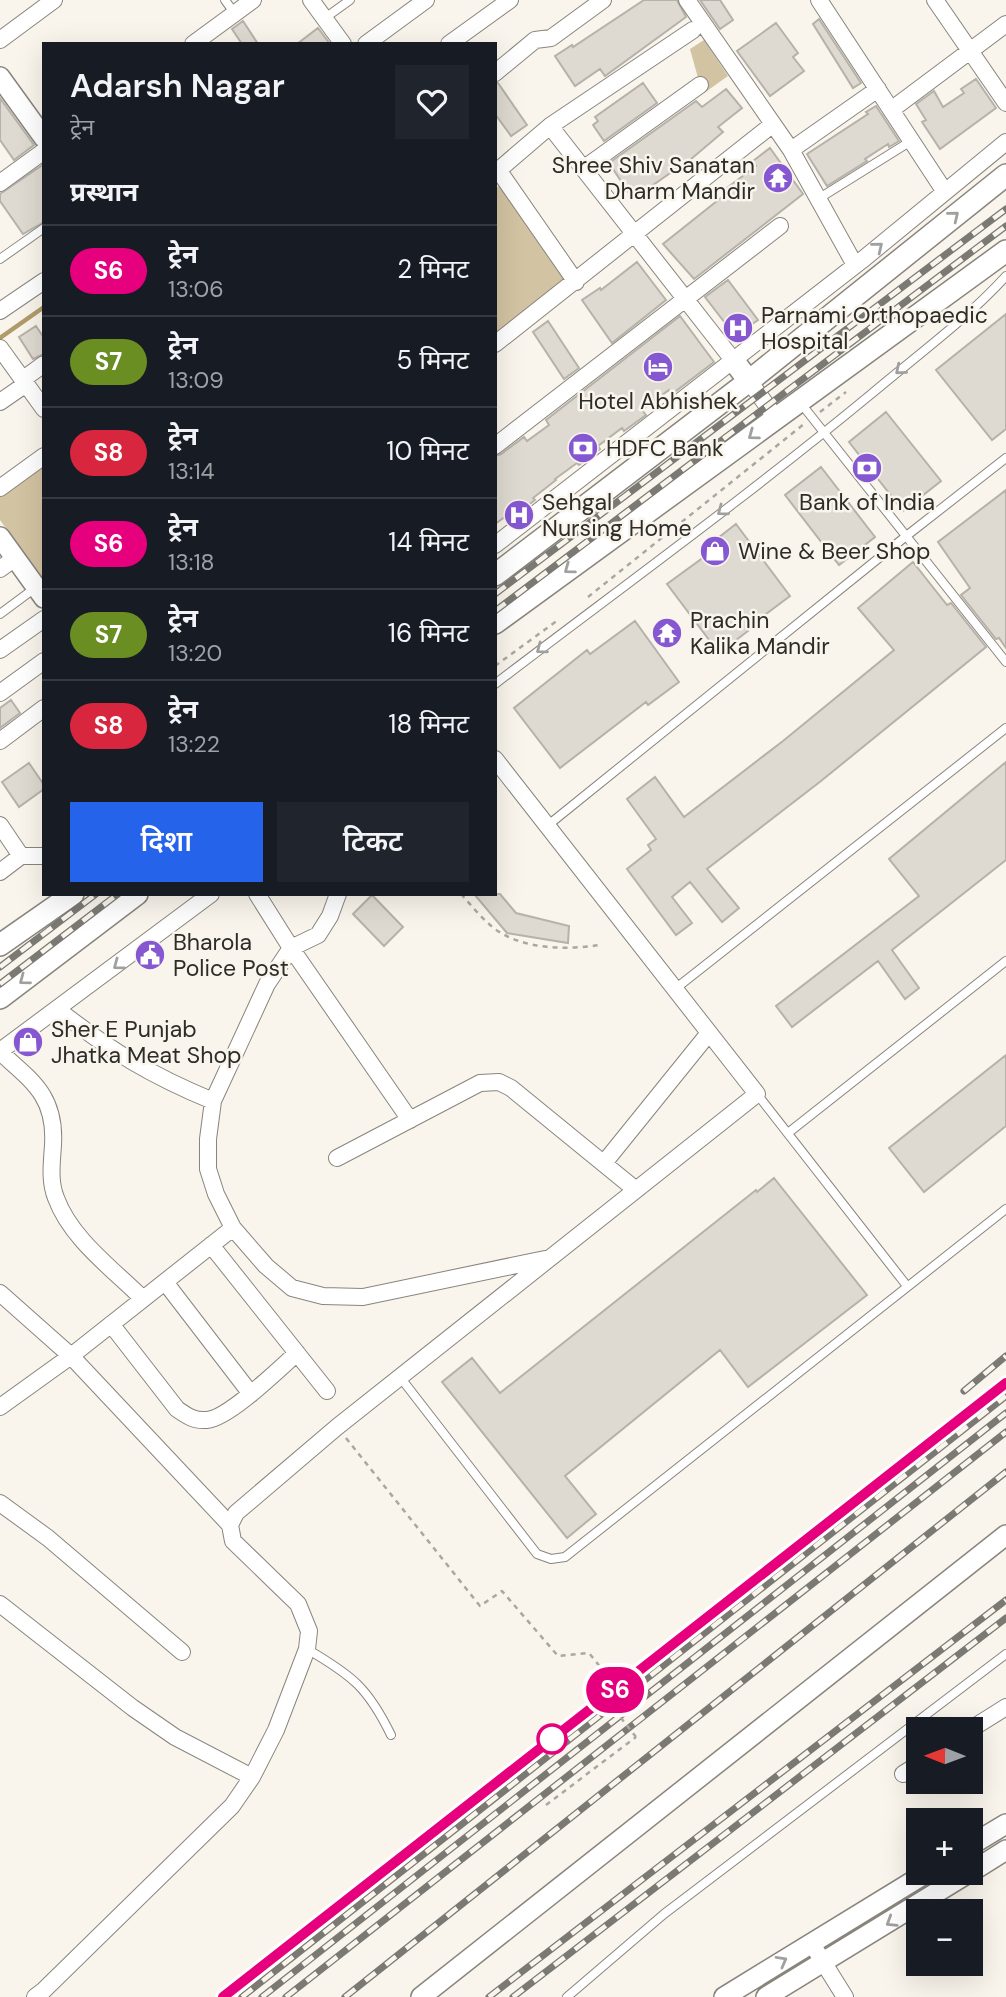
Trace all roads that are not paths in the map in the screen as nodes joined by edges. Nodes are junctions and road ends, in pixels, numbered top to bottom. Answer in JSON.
{"nodes":[{"id":1,"x":54,"y":0,"type":"edge"},
{"id":2,"x":253,"y":0,"type":"edge"},
{"id":3,"x":311,"y":0,"type":"edge"},
{"id":4,"x":349,"y":0,"type":"edge"},
{"id":5,"x":426,"y":0,"type":"edge"},
{"id":6,"x":510,"y":0,"type":"edge"},
{"id":7,"x":603,"y":0,"type":"edge"},
{"id":8,"x":819,"y":0,"type":"edge"},
{"id":9,"x":688,"y":1,"type":"edge"},
{"id":10,"x":938,"y":1,"type":"edge"},
{"id":11,"x":230,"y":7,"type":"edge"},
{"id":12,"x":324,"y":18,"type":"junction"},
{"id":13,"x":1006,"y":24,"type":"edge"},
{"id":14,"x":693,"y":30,"type":"dead end"},
{"id":15,"x":0,"y":40,"type":"edge"},
{"id":16,"x":195,"y":42,"type":"edge"},
{"id":17,"x":342,"y":42,"type":"edge"},
{"id":18,"x":369,"y":42,"type":"edge"},
{"id":19,"x":452,"y":42,"type":"edge"},
{"id":20,"x":970,"y":50,"type":"junction"},
{"id":21,"x":497,"y":71,"type":"edge"},
{"id":22,"x":0,"y":77,"type":"edge"},
{"id":23,"x":700,"y":85,"type":"dead end"},
{"id":24,"x":878,"y":89,"type":"junction"},
{"id":25,"x":1006,"y":103,"type":"edge"},
{"id":26,"x":891,"y":110,"type":"junction"},
{"id":27,"x":773,"y":124,"type":"junction"},
{"id":28,"x":550,"y":126,"type":"junction"},
{"id":29,"x":42,"y":135,"type":"edge"},
{"id":30,"x":911,"y":141,"type":"junction"},
{"id":31,"x":1006,"y":142,"type":"edge"},
{"id":32,"x":791,"y":150,"type":"junction"},
{"id":33,"x":42,"y":152,"type":"edge"},
{"id":34,"x":583,"y":169,"type":"junction"},
{"id":35,"x":497,"y":172,"type":"edge"},
{"id":36,"x":1006,"y":175,"type":"edge"},
{"id":37,"x":0,"y":183,"type":"edge"},
{"id":38,"x":945,"y":192,"type":"junction"},
{"id":39,"x":818,"y":199,"type":"junction"},
{"id":40,"x":780,"y":226,"type":"dead end"},
{"id":41,"x":42,"y":229,"type":"edge"},
{"id":42,"x":635,"y":236,"type":"junction"},
{"id":43,"x":1006,"y":251,"type":"edge"},
{"id":44,"x":0,"y":258,"type":"edge"},
{"id":45,"x":855,"y":265,"type":"junction"},
{"id":46,"x":1006,"y":276,"type":"edge"},
{"id":47,"x":42,"y":282,"type":"edge"},
{"id":48,"x":576,"y":282,"type":"junction"},
{"id":49,"x":1006,"y":282,"type":"edge"},
{"id":50,"x":990,"y":293,"type":"junction"},
{"id":51,"x":684,"y":299,"type":"junction"},
{"id":52,"x":0,"y":311,"type":"edge"},
{"id":53,"x":497,"y":342,"type":"edge"},
{"id":54,"x":0,"y":348,"type":"edge"},
{"id":55,"x":733,"y":360,"type":"junction"},
{"id":56,"x":42,"y":366,"type":"edge"},
{"id":57,"x":749,"y":381,"type":"junction"},
{"id":58,"x":24,"y":382,"type":"junction"},
{"id":59,"x":798,"y":401,"type":"junction"},
{"id":60,"x":0,"y":402,"type":"edge"},
{"id":61,"x":42,"y":403,"type":"edge"},
{"id":62,"x":776,"y":418,"type":"junction"},
{"id":63,"x":824,"y":433,"type":"junction"},
{"id":64,"x":497,"y":444,"type":"edge"},
{"id":65,"x":42,"y":457,"type":"edge"},
{"id":66,"x":1006,"y":458,"type":"edge"},
{"id":67,"x":0,"y":488,"type":"edge"},
{"id":68,"x":0,"y":537,"type":"edge"},
{"id":69,"x":905,"y":537,"type":"junction"},
{"id":70,"x":497,"y":543,"type":"edge"},
{"id":71,"x":8,"y":564,"type":"edge"},
{"id":72,"x":497,"y":573,"type":"edge"},
{"id":73,"x":40,"y":593,"type":"edge"},
{"id":74,"x":0,"y":614,"type":"edge"},
{"id":75,"x":42,"y":620,"type":"edge"},
{"id":76,"x":497,"y":622,"type":"edge"},
{"id":77,"x":0,"y":650,"type":"edge"},
{"id":78,"x":42,"y":662,"type":"edge"},
{"id":79,"x":1006,"y":662,"type":"edge"},
{"id":80,"x":497,"y":682,"type":"edge"},
{"id":81,"x":0,"y":693,"type":"edge"},
{"id":82,"x":42,"y":710,"type":"edge"},
{"id":83,"x":1006,"y":728,"type":"edge"},
{"id":84,"x":0,"y":741,"type":"edge"},
{"id":85,"x":497,"y":762,"type":"edge"},
{"id":86,"x":0,"y":825,"type":"edge"},
{"id":87,"x":547,"y":826,"type":"junction"},
{"id":88,"x":21,"y":856,"type":"junction"},
{"id":89,"x":42,"y":856,"type":"edge"},
{"id":90,"x":0,"y":872,"type":"edge"},
{"id":91,"x":70,"y":896,"type":"edge"},
{"id":92,"x":134,"y":896,"type":"edge"},
{"id":93,"x":208,"y":896,"type":"edge"},
{"id":94,"x":258,"y":896,"type":"edge"},
{"id":95,"x":337,"y":896,"type":"edge"},
{"id":96,"x":0,"y":945,"type":"edge"},
{"id":97,"x":291,"y":948,"type":"junction"},
{"id":98,"x":1006,"y":961,"type":"edge"},
{"id":99,"x":675,"y":989,"type":"junction"},
{"id":100,"x":0,"y":998,"type":"edge"},
{"id":101,"x":57,"y":1009,"type":"junction"},
{"id":102,"x":709,"y":1033,"type":"junction"},
{"id":103,"x":0,"y":1051,"type":"edge"},
{"id":104,"x":757,"y":1094,"type":"junction"},
{"id":105,"x":213,"y":1101,"type":"junction"},
{"id":106,"x":410,"y":1120,"type":"junction"},
{"id":107,"x":788,"y":1133,"type":"junction"},
{"id":108,"x":337,"y":1158,"type":"dead end"},
{"id":109,"x":604,"y":1163,"type":"junction"},
{"id":110,"x":636,"y":1190,"type":"junction"},
{"id":111,"x":1006,"y":1209,"type":"edge"},
{"id":112,"x":233,"y":1228,"type":"junction"},
{"id":113,"x":211,"y":1245,"type":"junction"},
{"id":114,"x":551,"y":1258,"type":"junction"},
{"id":115,"x":165,"y":1282,"type":"junction"},
{"id":116,"x":907,"y":1286,"type":"junction"},
{"id":117,"x":0,"y":1293,"type":"edge"},
{"id":118,"x":143,"y":1299,"type":"junction"},
{"id":119,"x":111,"y":1324,"type":"junction"},
{"id":120,"x":297,"y":1353,"type":"junction"},
{"id":121,"x":71,"y":1356,"type":"junction"},
{"id":122,"x":400,"y":1377,"type":"junction"},
{"id":123,"x":327,"y":1391,"type":"dead end"},
{"id":124,"x":251,"y":1394,"type":"junction"},
{"id":125,"x":0,"y":1406,"type":"edge"},
{"id":126,"x":0,"y":1503,"type":"edge"},
{"id":127,"x":230,"y":1525,"type":"junction"},
{"id":128,"x":1006,"y":1535,"type":"edge"},
{"id":129,"x":0,"y":1604,"type":"edge"},
{"id":130,"x":307,"y":1649,"type":"junction"},
{"id":131,"x":182,"y":1652,"type":"dead end"},
{"id":132,"x":1006,"y":1654,"type":"edge"},
{"id":133,"x":1006,"y":1707,"type":"edge"},
{"id":134,"x":984,"y":1721,"type":"edge"},
{"id":135,"x":391,"y":1735,"type":"dead end"},
{"id":136,"x":906,"y":1772,"type":"edge"},
{"id":137,"x":903,"y":1774,"type":"dead end"},
{"id":138,"x":252,"y":1777,"type":"junction"},
{"id":139,"x":1006,"y":1824,"type":"edge"},
{"id":140,"x":983,"y":1838,"type":"edge"},
{"id":141,"x":1006,"y":1850,"type":"edge"},
{"id":142,"x":983,"y":1864,"type":"edge"},
{"id":143,"x":907,"y":1885,"type":"edge"},
{"id":144,"x":950,"y":1885,"type":"edge"},
{"id":145,"x":812,"y":1944,"type":"junction"},
{"id":146,"x":824,"y":1964,"type":"junction"},
{"id":147,"x":35,"y":1997,"type":"edge"},
{"id":148,"x":421,"y":1997,"type":"edge"},
{"id":149,"x":567,"y":1997,"type":"edge"},
{"id":150,"x":724,"y":1997,"type":"edge"},
{"id":151,"x":766,"y":1997,"type":"edge"},
{"id":152,"x":845,"y":1997,"type":"edge"}],
"edges":[{"from":1,"to":15,"type":"street"},
{"from":2,"to":11,"type":"street"},
{"from":3,"to":12,"type":"street"},
{"from":4,"to":12,"type":"lane"},
{"from":5,"to":18,"type":"street"},
{"from":6,"to":19,"type":"street"},
{"from":7,"to":21,"type":"street"},
{"from":8,"to":24,"type":"street"},
{"from":9,"to":27,"type":"street"},
{"from":10,"to":20,"type":"street"},
{"from":11,"to":16,"type":"street"},
{"from":12,"to":17,"type":"street"},
{"from":13,"to":20,"type":"street"},
{"from":14,"to":28,"type":"street"},
{"from":20,"to":25,"type":"street"},
{"from":20,"to":26,"type":"street"},
{"from":22,"to":29,"type":"street"},
{"from":23,"to":34,"type":"street"},
{"from":24,"to":26,"type":"street"},
{"from":24,"to":32,"type":"street"},
{"from":26,"to":30,"type":"street"},
{"from":27,"to":32,"type":"street"},
{"from":27,"to":42,"type":"street"},
{"from":28,"to":34,"type":"street"},
{"from":28,"to":35,"type":"street"},
{"from":30,"to":38,"type":"street"},
{"from":30,"to":39,"type":"lane"},
{"from":31,"to":38,"type":"street"},
{"from":32,"to":39,"type":"street"},
{"from":33,"to":37,"type":"street"},
{"from":34,"to":42,"type":"street"},
{"from":35,"to":48,"type":"street"},
{"from":57,"to":36,"type":"main road","one_way":true},
{"from":45,"to":38,"type":"street","one_way":true},
{"from":39,"to":45,"type":"street"},
{"from":40,"to":51,"type":"street"},
{"from":41,"to":44,"type":"lane"},
{"from":42,"to":48,"type":"street"},
{"from":42,"to":51,"type":"street"},
{"from":43,"to":59,"type":"main road"},
{"from":45,"to":55,"type":"street"},
{"from":46,"to":50,"type":"lane"},
{"from":47,"to":52,"type":"street"},
{"from":48,"to":53,"type":"street"},
{"from":49,"to":50,"type":"lane"},
{"from":50,"to":63,"type":"lane","one_way":true},
{"from":51,"to":55,"type":"street"},
{"from":51,"to":64,"type":"street"},
{"from":54,"to":58,"type":"street"},
{"from":55,"to":57,"type":"main road"},
{"from":55,"to":70,"type":"street"},
{"from":56,"to":58,"type":"street"},
{"from":57,"to":62,"type":"street"},
{"from":57,"to":72,"type":"main road"},
{"from":58,"to":60,"type":"street"},
{"from":58,"to":61,"type":"street"},
{"from":59,"to":62,"type":"main road"},
{"from":59,"to":63,"type":"lane"},
{"from":62,"to":76,"type":"main road","one_way":true},
{"from":63,"to":69,"type":"lane"},
{"from":63,"to":80,"type":"lane","one_way":true},
{"from":65,"to":67,"type":"street"},
{"from":66,"to":69,"type":"lane"},
{"from":68,"to":71,"type":"street"},
{"from":69,"to":79,"type":"lane"},
{"from":69,"to":87,"type":"lane"},
{"from":71,"to":73,"type":"street"},
{"from":73,"to":74,"type":"lane"},
{"from":75,"to":77,"type":"street"},
{"from":78,"to":81,"type":"street"},
{"from":82,"to":84,"type":"street"},
{"from":83,"to":99,"type":"lane"},
{"from":85,"to":87,"type":"street"},
{"from":86,"to":88,"type":"street"},
{"from":87,"to":99,"type":"street"},
{"from":88,"to":89,"type":"street"},
{"from":88,"to":90,"type":"street"},
{"from":91,"to":96,"type":"main road"},
{"from":92,"to":100,"type":"main road","one_way":true},
{"from":93,"to":101,"type":"street","one_way":true},
{"from":94,"to":97,"type":"street"},
{"from":95,"to":97,"type":"street"},
{"from":97,"to":105,"type":"street"},
{"from":97,"to":106,"type":"street"},
{"from":98,"to":107,"type":"lane"},
{"from":99,"to":102,"type":"street"},
{"from":101,"to":103,"type":"street"},
{"from":101,"to":105,"type":"street"},
{"from":102,"to":104,"type":"street"},
{"from":102,"to":109,"type":"street"},
{"from":103,"to":118,"type":"street"},
{"from":104,"to":107,"type":"lane"},
{"from":104,"to":110,"type":"street"},
{"from":105,"to":112,"type":"street"},
{"from":106,"to":108,"type":"street"},
{"from":106,"to":109,"type":"street"},
{"from":107,"to":116,"type":"lane"},
{"from":109,"to":110,"type":"street"},
{"from":110,"to":114,"type":"street"},
{"from":111,"to":116,"type":"lane"},
{"from":112,"to":113,"type":"street"},
{"from":112,"to":114,"type":"street"},
{"from":113,"to":115,"type":"street"},
{"from":113,"to":120,"type":"street"},
{"from":114,"to":122,"type":"street"},
{"from":115,"to":118,"type":"street"},
{"from":115,"to":124,"type":"street"},
{"from":116,"to":122,"type":"lane"},
{"from":117,"to":121,"type":"street"},
{"from":118,"to":119,"type":"street"},
{"from":119,"to":121,"type":"street"},
{"from":119,"to":124,"type":"street"},
{"from":120,"to":123,"type":"street"},
{"from":120,"to":124,"type":"street"},
{"from":121,"to":125,"type":"street"},
{"from":121,"to":127,"type":"street"},
{"from":122,"to":127,"type":"street"},
{"from":126,"to":131,"type":"street"},
{"from":127,"to":130,"type":"street"},
{"from":128,"to":148,"type":"street"},
{"from":129,"to":138,"type":"street"},
{"from":130,"to":135,"type":"lane"},
{"from":130,"to":138,"type":"street"},
{"from":132,"to":149,"type":"lane"},
{"from":133,"to":134,"type":"street"},
{"from":136,"to":137,"type":"street"},
{"from":138,"to":147,"type":"street"},
{"from":139,"to":140,"type":"street"},
{"from":141,"to":142,"type":"street"},
{"from":143,"to":145,"type":"street"},
{"from":144,"to":146,"type":"street","one_way":true},
{"from":145,"to":146,"type":"street"},
{"from":150,"to":145,"type":"street","one_way":true},
{"from":146,"to":151,"type":"street"},
{"from":146,"to":152,"type":"street"}]}
